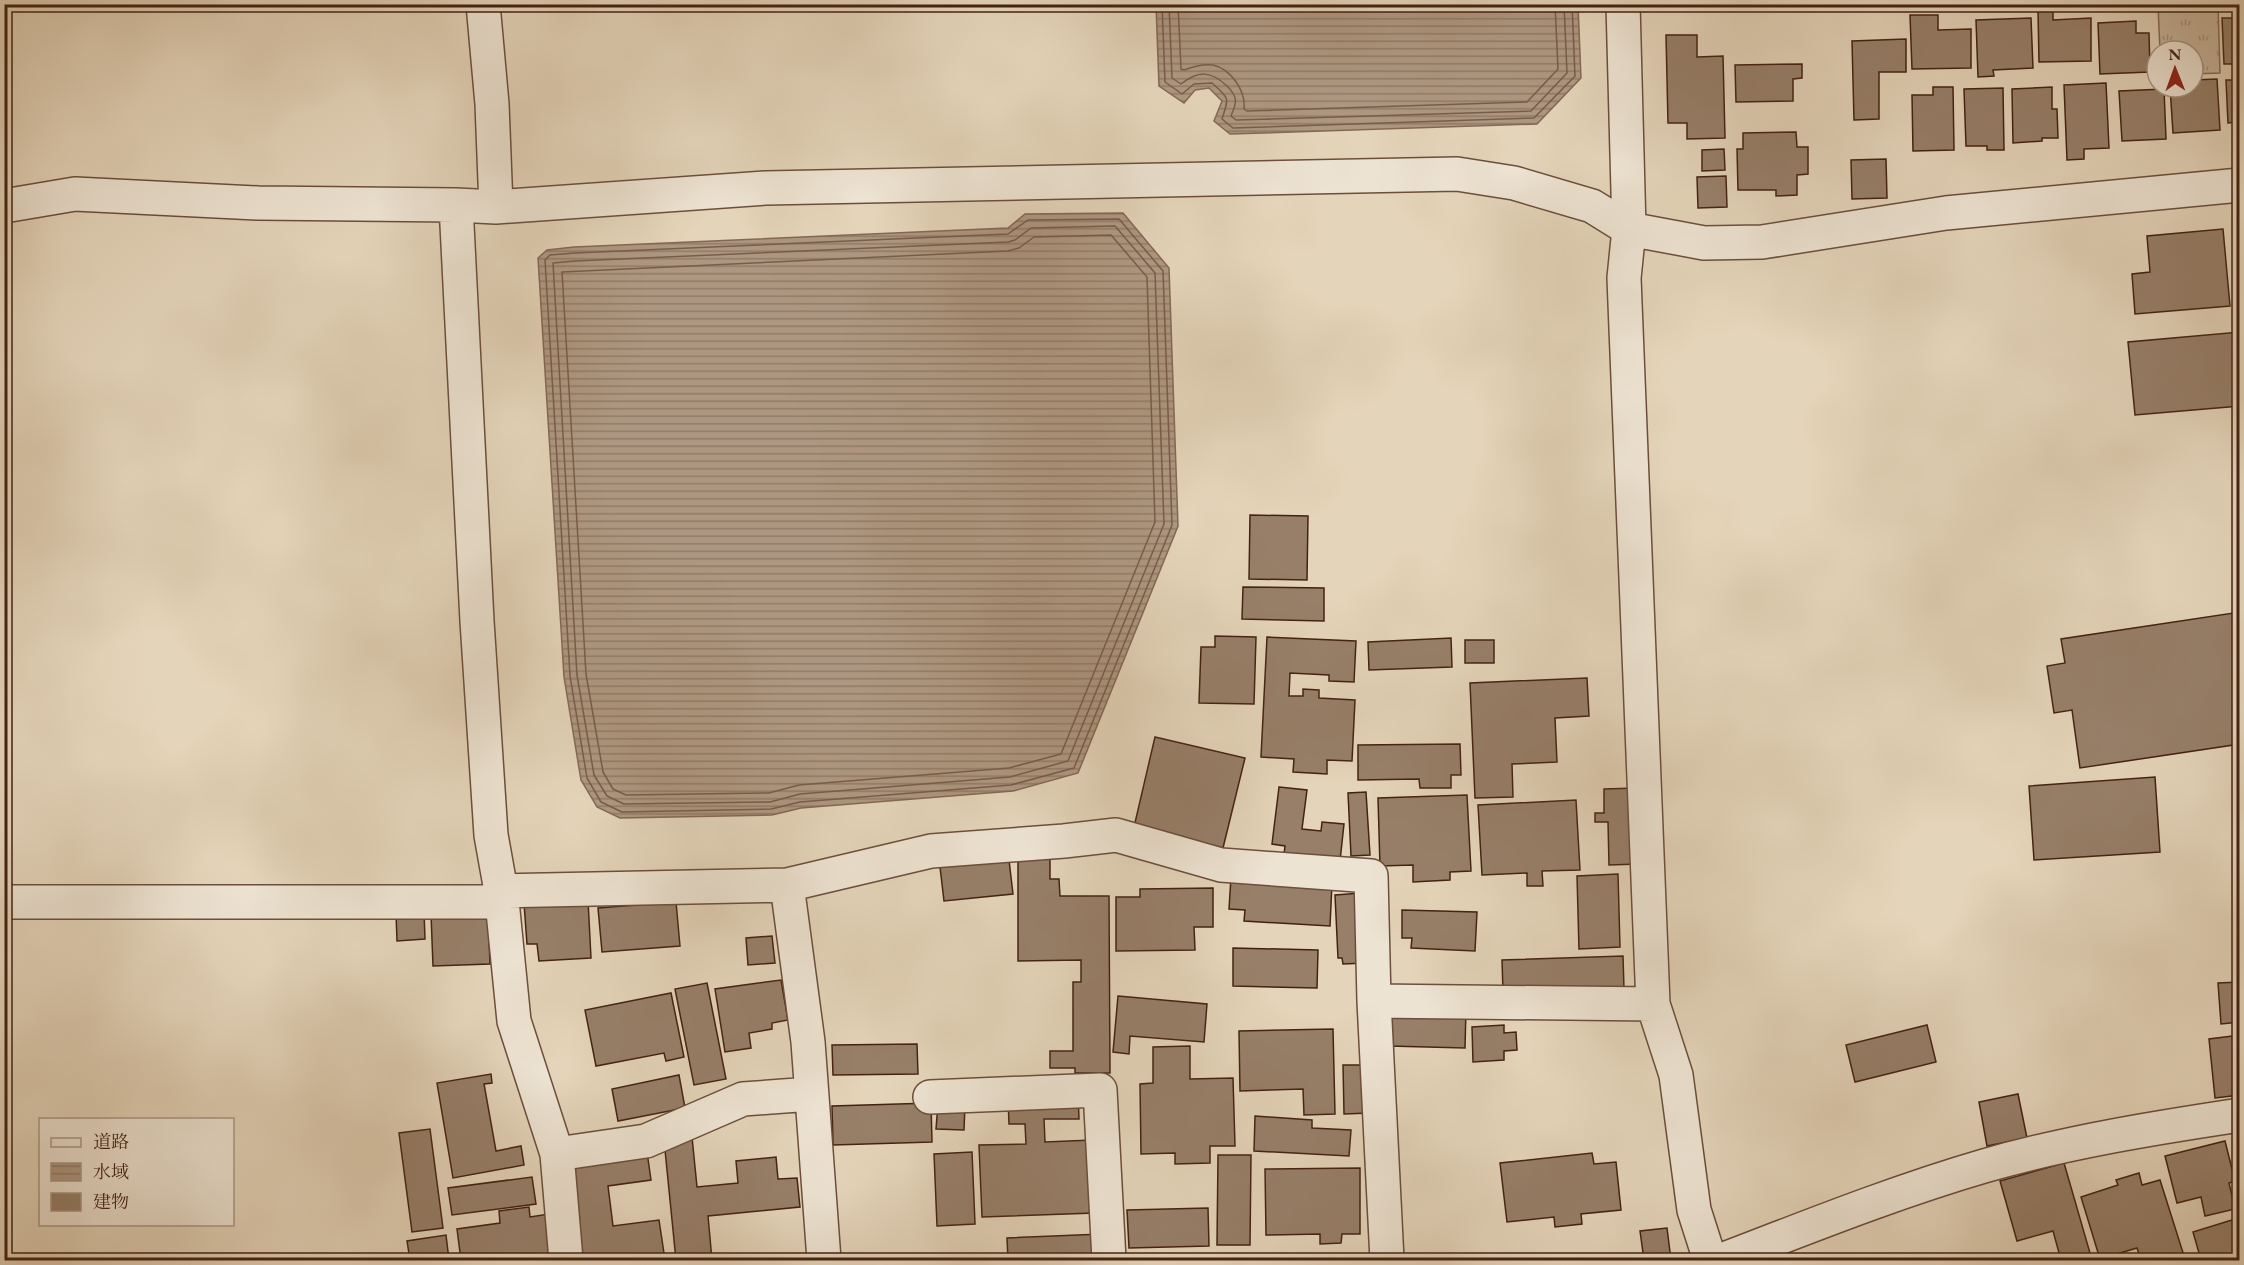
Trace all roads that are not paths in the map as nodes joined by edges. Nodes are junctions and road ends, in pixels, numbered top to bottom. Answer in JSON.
{"nodes":[{"id":1,"x":483,"y":4,"type":"edge"},
{"id":2,"x":1623,"y":4,"type":"edge"},
{"id":3,"x":2240,"y":185,"type":"edge"},
{"id":4,"x":456,"y":205,"type":"junction"},
{"id":5,"x":4,"y":206,"type":"edge"},
{"id":6,"x":495,"y":207,"type":"junction"},
{"id":7,"x":1629,"y":229,"type":"junction"},
{"id":8,"x":787,"y":885,"type":"junction"},
{"id":9,"x":501,"y":897,"type":"junction"},
{"id":10,"x":4,"y":902,"type":"edge"},
{"id":11,"x":1374,"y":1001,"type":"junction"},
{"id":12,"x":1653,"y":1004,"type":"junction"},
{"id":13,"x":811,"y":1094,"type":"junction"},
{"id":14,"x":930,"y":1097,"type":"dead end"},
{"id":15,"x":2240,"y":1115,"type":"edge"},
{"id":16,"x":556,"y":1154,"type":"junction"},
{"id":17,"x":566,"y":1260,"type":"edge"},
{"id":18,"x":824,"y":1260,"type":"edge"},
{"id":19,"x":1108,"y":1260,"type":"edge"},
{"id":20,"x":1387,"y":1260,"type":"edge"},
{"id":21,"x":1710,"y":1260,"type":"edge"},
{"id":22,"x":1722,"y":1260,"type":"edge"}],
"edges":[{"from":1,"to":6,"type":"street"},
{"from":2,"to":7,"type":"street"},
{"from":3,"to":7,"type":"street"},
{"from":4,"to":5,"type":"street"},
{"from":4,"to":6,"type":"street"},
{"from":4,"to":9,"type":"street"},
{"from":6,"to":7,"type":"street"},
{"from":7,"to":12,"type":"street"},
{"from":8,"to":9,"type":"street"},
{"from":8,"to":11,"type":"street"},
{"from":8,"to":13,"type":"street"},
{"from":9,"to":10,"type":"street"},
{"from":9,"to":16,"type":"street"},
{"from":11,"to":12,"type":"street"},
{"from":11,"to":20,"type":"street"},
{"from":12,"to":21,"type":"street"},
{"from":13,"to":16,"type":"street"},
{"from":13,"to":18,"type":"street"},
{"from":14,"to":19,"type":"street"},
{"from":15,"to":22,"type":"street"},
{"from":16,"to":17,"type":"street"}]}
